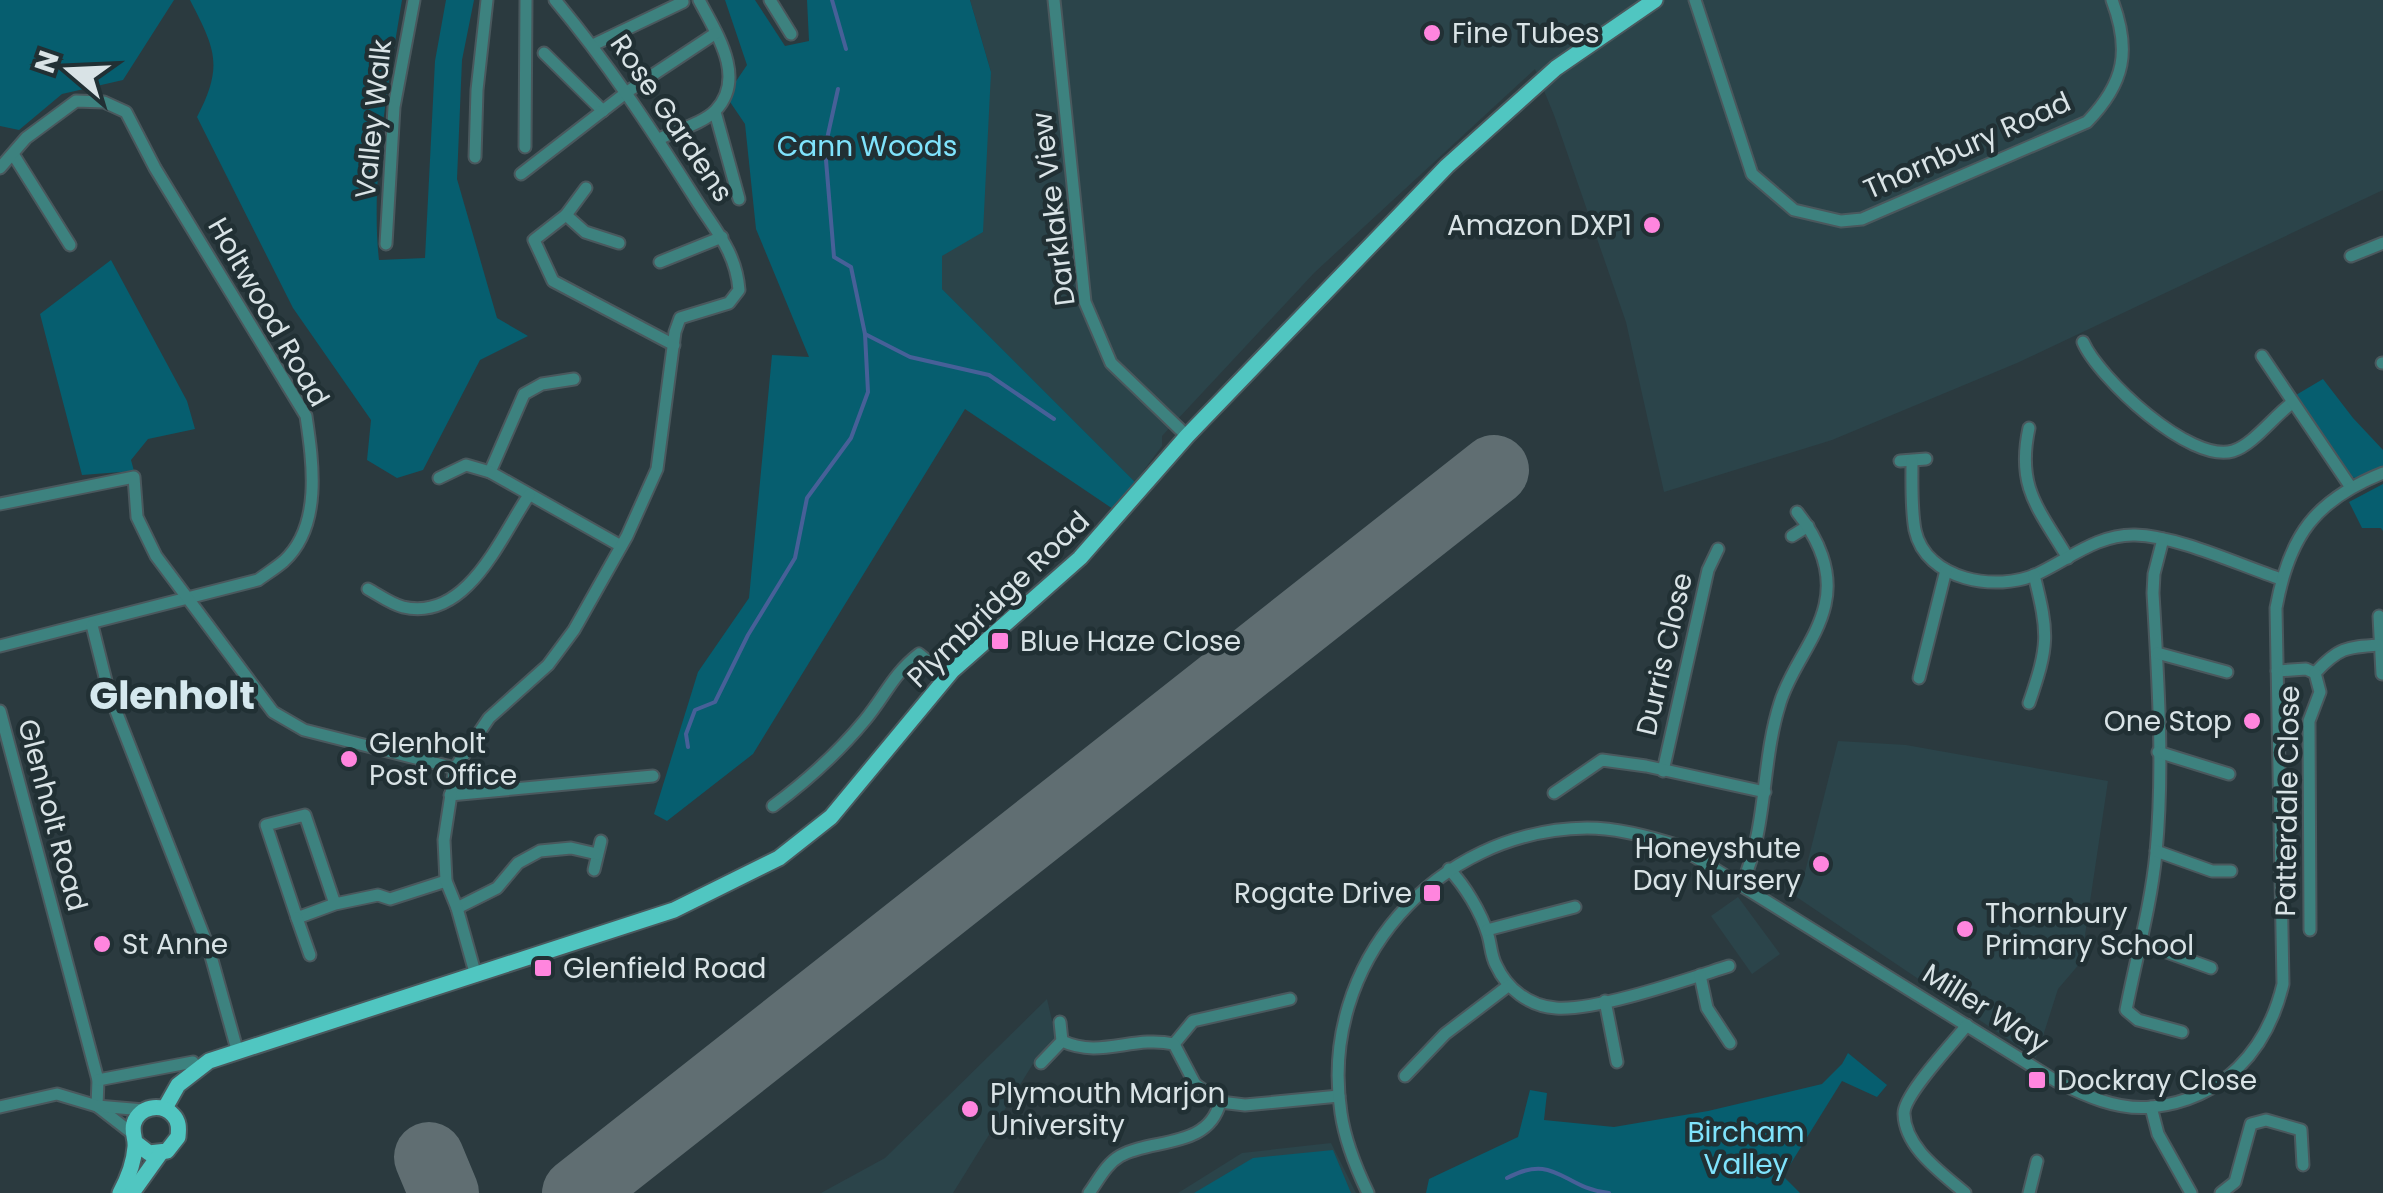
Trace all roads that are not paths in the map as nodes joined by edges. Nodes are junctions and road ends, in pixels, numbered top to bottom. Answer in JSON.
{"nodes":[{"id":1,"x":414,"y":0,"type":"edge"},
{"id":2,"x":487,"y":0,"type":"edge"},
{"id":3,"x":526,"y":0,"type":"edge"},
{"id":4,"x":555,"y":0,"type":"edge"},
{"id":5,"x":700,"y":0,"type":"edge"},
{"id":6,"x":770,"y":0,"type":"edge"},
{"id":7,"x":1054,"y":0,"type":"edge"},
{"id":8,"x":1655,"y":0,"type":"edge"},
{"id":9,"x":1695,"y":0,"type":"edge"},
{"id":10,"x":2112,"y":0,"type":"edge"},
{"id":11,"x":683,"y":2,"type":"edge"},
{"id":12,"x":716,"y":33,"type":"junction"},
{"id":13,"x":791,"y":34,"type":"dead end"},
{"id":14,"x":592,"y":45,"type":"junction"},
{"id":15,"x":544,"y":53,"type":"dead end"},
{"id":16,"x":626,"y":92,"type":"junction"},
{"id":17,"x":602,"y":111,"type":"junction"},
{"id":18,"x":715,"y":112,"type":"junction"},
{"id":19,"x":659,"y":139,"type":"junction"},
{"id":20,"x":525,"y":147,"type":"dead end"},
{"id":21,"x":13,"y":154,"type":"junction"},
{"id":22,"x":476,"y":157,"type":"dead end"},
{"id":23,"x":0,"y":168,"type":"edge"},
{"id":24,"x":521,"y":174,"type":"dead end"},
{"id":25,"x":586,"y":188,"type":"dead end"},
{"id":26,"x":739,"y":200,"type":"dead end"},
{"id":27,"x":566,"y":215,"type":"junction"},
{"id":28,"x":722,"y":237,"type":"junction"},
{"id":29,"x":619,"y":242,"type":"dead end"},
{"id":30,"x":2383,"y":243,"type":"edge"},
{"id":31,"x":386,"y":244,"type":"dead end"},
{"id":32,"x":70,"y":245,"type":"dead end"},
{"id":33,"x":2351,"y":256,"type":"dead end"},
{"id":34,"x":660,"y":262,"type":"dead end"},
{"id":35,"x":2084,"y":342,"type":"dead end"},
{"id":36,"x":674,"y":345,"type":"junction"},
{"id":37,"x":2262,"y":356,"type":"dead end"},
{"id":38,"x":574,"y":379,"type":"dead end"},
{"id":39,"x":2292,"y":403,"type":"junction"},
{"id":40,"x":2029,"y":428,"type":"dead end"},
{"id":41,"x":1187,"y":436,"type":"junction"},
{"id":42,"x":1926,"y":459,"type":"dead end"},
{"id":43,"x":490,"y":472,"type":"junction"},
{"id":44,"x":2383,"y":473,"type":"edge"},
{"id":45,"x":440,"y":478,"type":"dead end"},
{"id":46,"x":2350,"y":486,"type":"junction"},
{"id":47,"x":528,"y":494,"type":"junction"},
{"id":48,"x":0,"y":504,"type":"edge"},
{"id":49,"x":1797,"y":512,"type":"dead end"},
{"id":50,"x":1808,"y":526,"type":"junction"},
{"id":51,"x":1792,"y":536,"type":"dead end"},
{"id":52,"x":2163,"y":538,"type":"junction"},
{"id":53,"x":622,"y":546,"type":"junction"},
{"id":54,"x":1719,"y":557,"type":"dead end"},
{"id":55,"x":2068,"y":558,"type":"junction"},
{"id":56,"x":1946,"y":570,"type":"junction"},
{"id":57,"x":2034,"y":575,"type":"junction"},
{"id":58,"x":2281,"y":578,"type":"junction"},
{"id":59,"x":368,"y":589,"type":"dead end"},
{"id":60,"x":188,"y":600,"type":"junction"},
{"id":61,"x":2380,"y":616,"type":"dead end"},
{"id":62,"x":92,"y":624,"type":"junction"},
{"id":63,"x":2379,"y":645,"type":"junction"},
{"id":64,"x":0,"y":646,"type":"edge"},
{"id":65,"x":2157,"y":653,"type":"junction"},
{"id":66,"x":2278,"y":671,"type":"junction"},
{"id":67,"x":2227,"y":672,"type":"dead end"},
{"id":68,"x":2315,"y":674,"type":"junction"},
{"id":69,"x":2382,"y":674,"type":"edge"},
{"id":70,"x":947,"y":677,"type":"junction"},
{"id":71,"x":1919,"y":678,"type":"dead end"},
{"id":72,"x":2029,"y":703,"type":"dead end"},
{"id":73,"x":0,"y":711,"type":"edge"},
{"id":74,"x":2,"y":731,"type":"edge"},
{"id":75,"x":2158,"y":752,"type":"junction"},
{"id":76,"x":455,"y":768,"type":"junction"},
{"id":77,"x":1663,"y":771,"type":"junction"},
{"id":78,"x":2229,"y":774,"type":"dead end"},
{"id":79,"x":653,"y":776,"type":"dead end"},
{"id":80,"x":1765,"y":792,"type":"junction"},
{"id":81,"x":1554,"y":793,"type":"dead end"},
{"id":82,"x":450,"y":795,"type":"junction"},
{"id":83,"x":774,"y":806,"type":"dead end"},
{"id":84,"x":2156,"y":851,"type":"junction"},
{"id":85,"x":1449,"y":869,"type":"junction"},
{"id":86,"x":594,"y":870,"type":"dead end"},
{"id":87,"x":2232,"y":872,"type":"dead end"},
{"id":88,"x":446,"y":881,"type":"junction"},
{"id":89,"x":1742,"y":884,"type":"junction"},
{"id":90,"x":335,"y":904,"type":"junction"},
{"id":91,"x":1575,"y":907,"type":"dead end"},
{"id":92,"x":457,"y":908,"type":"junction"},
{"id":93,"x":297,"y":918,"type":"junction"},
{"id":94,"x":1487,"y":930,"type":"junction"},
{"id":95,"x":2310,"y":930,"type":"dead end"},
{"id":96,"x":2138,"y":942,"type":"junction"},
{"id":97,"x":310,"y":955,"type":"dead end"},
{"id":98,"x":1729,"y":966,"type":"dead end"},
{"id":99,"x":2211,"y":968,"type":"dead end"},
{"id":100,"x":476,"y":976,"type":"junction"},
{"id":101,"x":1700,"y":976,"type":"junction"},
{"id":102,"x":1508,"y":986,"type":"junction"},
{"id":103,"x":1290,"y":999,"type":"dead end"},
{"id":104,"x":1605,"y":1001,"type":"junction"},
{"id":105,"x":1060,"y":1022,"type":"dead end"},
{"id":106,"x":1967,"y":1025,"type":"junction"},
{"id":107,"x":2182,"y":1032,"type":"dead end"},
{"id":108,"x":1062,"y":1041,"type":"junction"},
{"id":109,"x":1730,"y":1043,"type":"dead end"},
{"id":110,"x":1174,"y":1044,"type":"junction"},
{"id":111,"x":238,"y":1053,"type":"junction"},
{"id":112,"x":193,"y":1062,"type":"dead end"},
{"id":113,"x":1617,"y":1062,"type":"dead end"},
{"id":114,"x":1041,"y":1063,"type":"dead end"},
{"id":115,"x":1405,"y":1076,"type":"dead end"},
{"id":116,"x":98,"y":1080,"type":"junction"},
{"id":117,"x":1339,"y":1096,"type":"junction"},
{"id":118,"x":1220,"y":1102,"type":"junction"},
{"id":119,"x":97,"y":1106,"type":"junction"},
{"id":120,"x":0,"y":1107,"type":"edge"},
{"id":121,"x":165,"y":1108,"type":"junction"},
{"id":122,"x":2151,"y":1108,"type":"junction"},
{"id":123,"x":144,"y":1110,"type":"junction"},
{"id":124,"x":134,"y":1139,"type":"junction"},
{"id":125,"x":160,"y":1154,"type":"junction"},
{"id":126,"x":2037,"y":1161,"type":"dead end"},
{"id":127,"x":2302,"y":1165,"type":"dead end"},
{"id":128,"x":120,"y":1193,"type":"edge"},
{"id":129,"x":132,"y":1193,"type":"edge"},
{"id":130,"x":1089,"y":1193,"type":"edge"},
{"id":131,"x":1368,"y":1193,"type":"edge"},
{"id":132,"x":1964,"y":1193,"type":"edge"},
{"id":133,"x":2029,"y":1193,"type":"edge"},
{"id":134,"x":2191,"y":1193,"type":"edge"},
{"id":135,"x":2221,"y":1193,"type":"edge"}],
"edges":[{"from":1,"to":31,"type":"street","name":"Valley Walk"},
{"from":2,"to":22,"type":"street"},
{"from":3,"to":20,"type":"street"},
{"from":4,"to":14,"type":"street","name":"Rose Gardens"},
{"from":5,"to":12,"type":"street"},
{"from":6,"to":13,"type":"street"},
{"from":7,"to":41,"type":"street","name":"Darklake View"},
{"from":8,"to":41,"type":"main road","name":"Plymbridge Road"},
{"from":9,"to":10,"type":"street","name":"Thornbury Road"},
{"from":11,"to":14,"type":"street"},
{"from":12,"to":16,"type":"street"},
{"from":12,"to":18,"type":"street"},
{"from":14,"to":16,"type":"street","name":"Rose Gardens"},
{"from":15,"to":17,"type":"street"},
{"from":16,"to":17,"type":"street"},
{"from":16,"to":19,"type":"street","name":"Rose Gardens"},
{"from":17,"to":24,"type":"street"},
{"from":18,"to":19,"type":"street"},
{"from":18,"to":26,"type":"street"},
{"from":19,"to":28,"type":"street","name":"Rose Gardens"},
{"from":21,"to":23,"type":"street"},
{"from":21,"to":32,"type":"street"},
{"from":21,"to":60,"type":"street","name":"Holtwood Road"},
{"from":25,"to":27,"type":"street"},
{"from":27,"to":29,"type":"street"},
{"from":27,"to":36,"type":"street"},
{"from":28,"to":34,"type":"street"},
{"from":28,"to":36,"type":"street","name":"Rose Gardens"},
{"from":30,"to":33,"type":"street"},
{"from":35,"to":39,"type":"street"},
{"from":36,"to":53,"type":"street"},
{"from":37,"to":39,"type":"street"},
{"from":38,"to":43,"type":"street"},
{"from":39,"to":46,"type":"street"},
{"from":40,"to":55,"type":"street"},
{"from":41,"to":70,"type":"main road","name":"Plymbridge Road"},
{"from":42,"to":56,"type":"street"},
{"from":43,"to":45,"type":"street"},
{"from":43,"to":47,"type":"street"},
{"from":44,"to":46,"type":"street","name":"Miller Way"},
{"from":46,"to":58,"type":"street","name":"Miller Way"},
{"from":47,"to":53,"type":"street"},
{"from":47,"to":59,"type":"street"},
{"from":48,"to":60,"type":"street"},
{"from":49,"to":50,"type":"street"},
{"from":50,"to":51,"type":"street"},
{"from":50,"to":80,"type":"street"},
{"from":52,"to":55,"type":"street"},
{"from":52,"to":58,"type":"street"},
{"from":52,"to":65,"type":"street"},
{"from":53,"to":76,"type":"street"},
{"from":54,"to":77,"type":"street","name":"Durris Close"},
{"from":55,"to":57,"type":"street"},
{"from":56,"to":57,"type":"street"},
{"from":56,"to":71,"type":"street"},
{"from":57,"to":72,"type":"street"},
{"from":58,"to":66,"type":"street","name":"Miller Way"},
{"from":60,"to":62,"type":"street","name":"Holtwood Road"},
{"from":60,"to":76,"type":"street"},
{"from":61,"to":63,"type":"street"},
{"from":62,"to":64,"type":"street","name":"Holtwood Road"},
{"from":62,"to":111,"type":"street"},
{"from":63,"to":68,"type":"street","name":"Patterdale Close"},
{"from":63,"to":69,"type":"street"},
{"from":65,"to":67,"type":"street"},
{"from":65,"to":75,"type":"street"},
{"from":66,"to":68,"type":"street","name":"Patterdale Close"},
{"from":66,"to":122,"type":"street","name":"Miller Way"},
{"from":68,"to":95,"type":"street","name":"Patterdale Close"},
{"from":70,"to":83,"type":"street"},
{"from":70,"to":100,"type":"main road","name":"Plymbridge Road"},
{"from":73,"to":74,"type":"street","name":"Glenholt Road"},
{"from":74,"to":116,"type":"street","name":"Glenholt Road"},
{"from":75,"to":78,"type":"street"},
{"from":75,"to":84,"type":"street"},
{"from":76,"to":82,"type":"street"},
{"from":77,"to":80,"type":"street"},
{"from":77,"to":81,"type":"street"},
{"from":79,"to":82,"type":"street"},
{"from":80,"to":89,"type":"street"},
{"from":82,"to":88,"type":"street"},
{"from":84,"to":87,"type":"street"},
{"from":84,"to":96,"type":"street"},
{"from":85,"to":89,"type":"street","name":"Miller Way"},
{"from":85,"to":94,"type":"street"},
{"from":85,"to":117,"type":"street","name":"Miller Way"},
{"from":86,"to":92,"type":"street"},
{"from":88,"to":90,"type":"street"},
{"from":88,"to":92,"type":"street"},
{"from":89,"to":106,"type":"street","name":"Miller Way"},
{"from":90,"to":93,"type":"street"},
{"from":90,"to":93,"type":"street"},
{"from":91,"to":94,"type":"street"},
{"from":92,"to":100,"type":"street"},
{"from":93,"to":97,"type":"street"},
{"from":94,"to":102,"type":"street"},
{"from":96,"to":99,"type":"street"},
{"from":96,"to":107,"type":"street"},
{"from":98,"to":101,"type":"street"},
{"from":100,"to":111,"type":"main road","name":"Plymbridge Road"},
{"from":101,"to":104,"type":"street"},
{"from":101,"to":109,"type":"street"},
{"from":102,"to":104,"type":"street"},
{"from":102,"to":115,"type":"street"},
{"from":103,"to":110,"type":"street"},
{"from":104,"to":113,"type":"street"},
{"from":105,"to":108,"type":"street"},
{"from":106,"to":122,"type":"street","name":"Miller Way"},
{"from":106,"to":132,"type":"street"},
{"from":108,"to":110,"type":"street"},
{"from":108,"to":114,"type":"street"},
{"from":110,"to":118,"type":"street"},
{"from":111,"to":121,"type":"main road","name":"Plymbridge Road"},
{"from":112,"to":116,"type":"street"},
{"from":116,"to":119,"type":"street","name":"Glenholt Road"},
{"from":117,"to":118,"type":"street"},
{"from":117,"to":131,"type":"street","name":"Miller Way"},
{"from":118,"to":130,"type":"street"},
{"from":119,"to":120,"type":"street"},
{"from":119,"to":123,"type":"street"},
{"from":119,"to":124,"type":"street"},
{"from":121,"to":123,"type":"main road"},
{"from":121,"to":125,"type":"main road"},
{"from":122,"to":134,"type":"street"},
{"from":123,"to":124,"type":"main road"},
{"from":124,"to":125,"type":"main road"},
{"from":124,"to":128,"type":"main road"},
{"from":125,"to":129,"type":"main road"},
{"from":126,"to":133,"type":"street"},
{"from":127,"to":135,"type":"street"}]}
